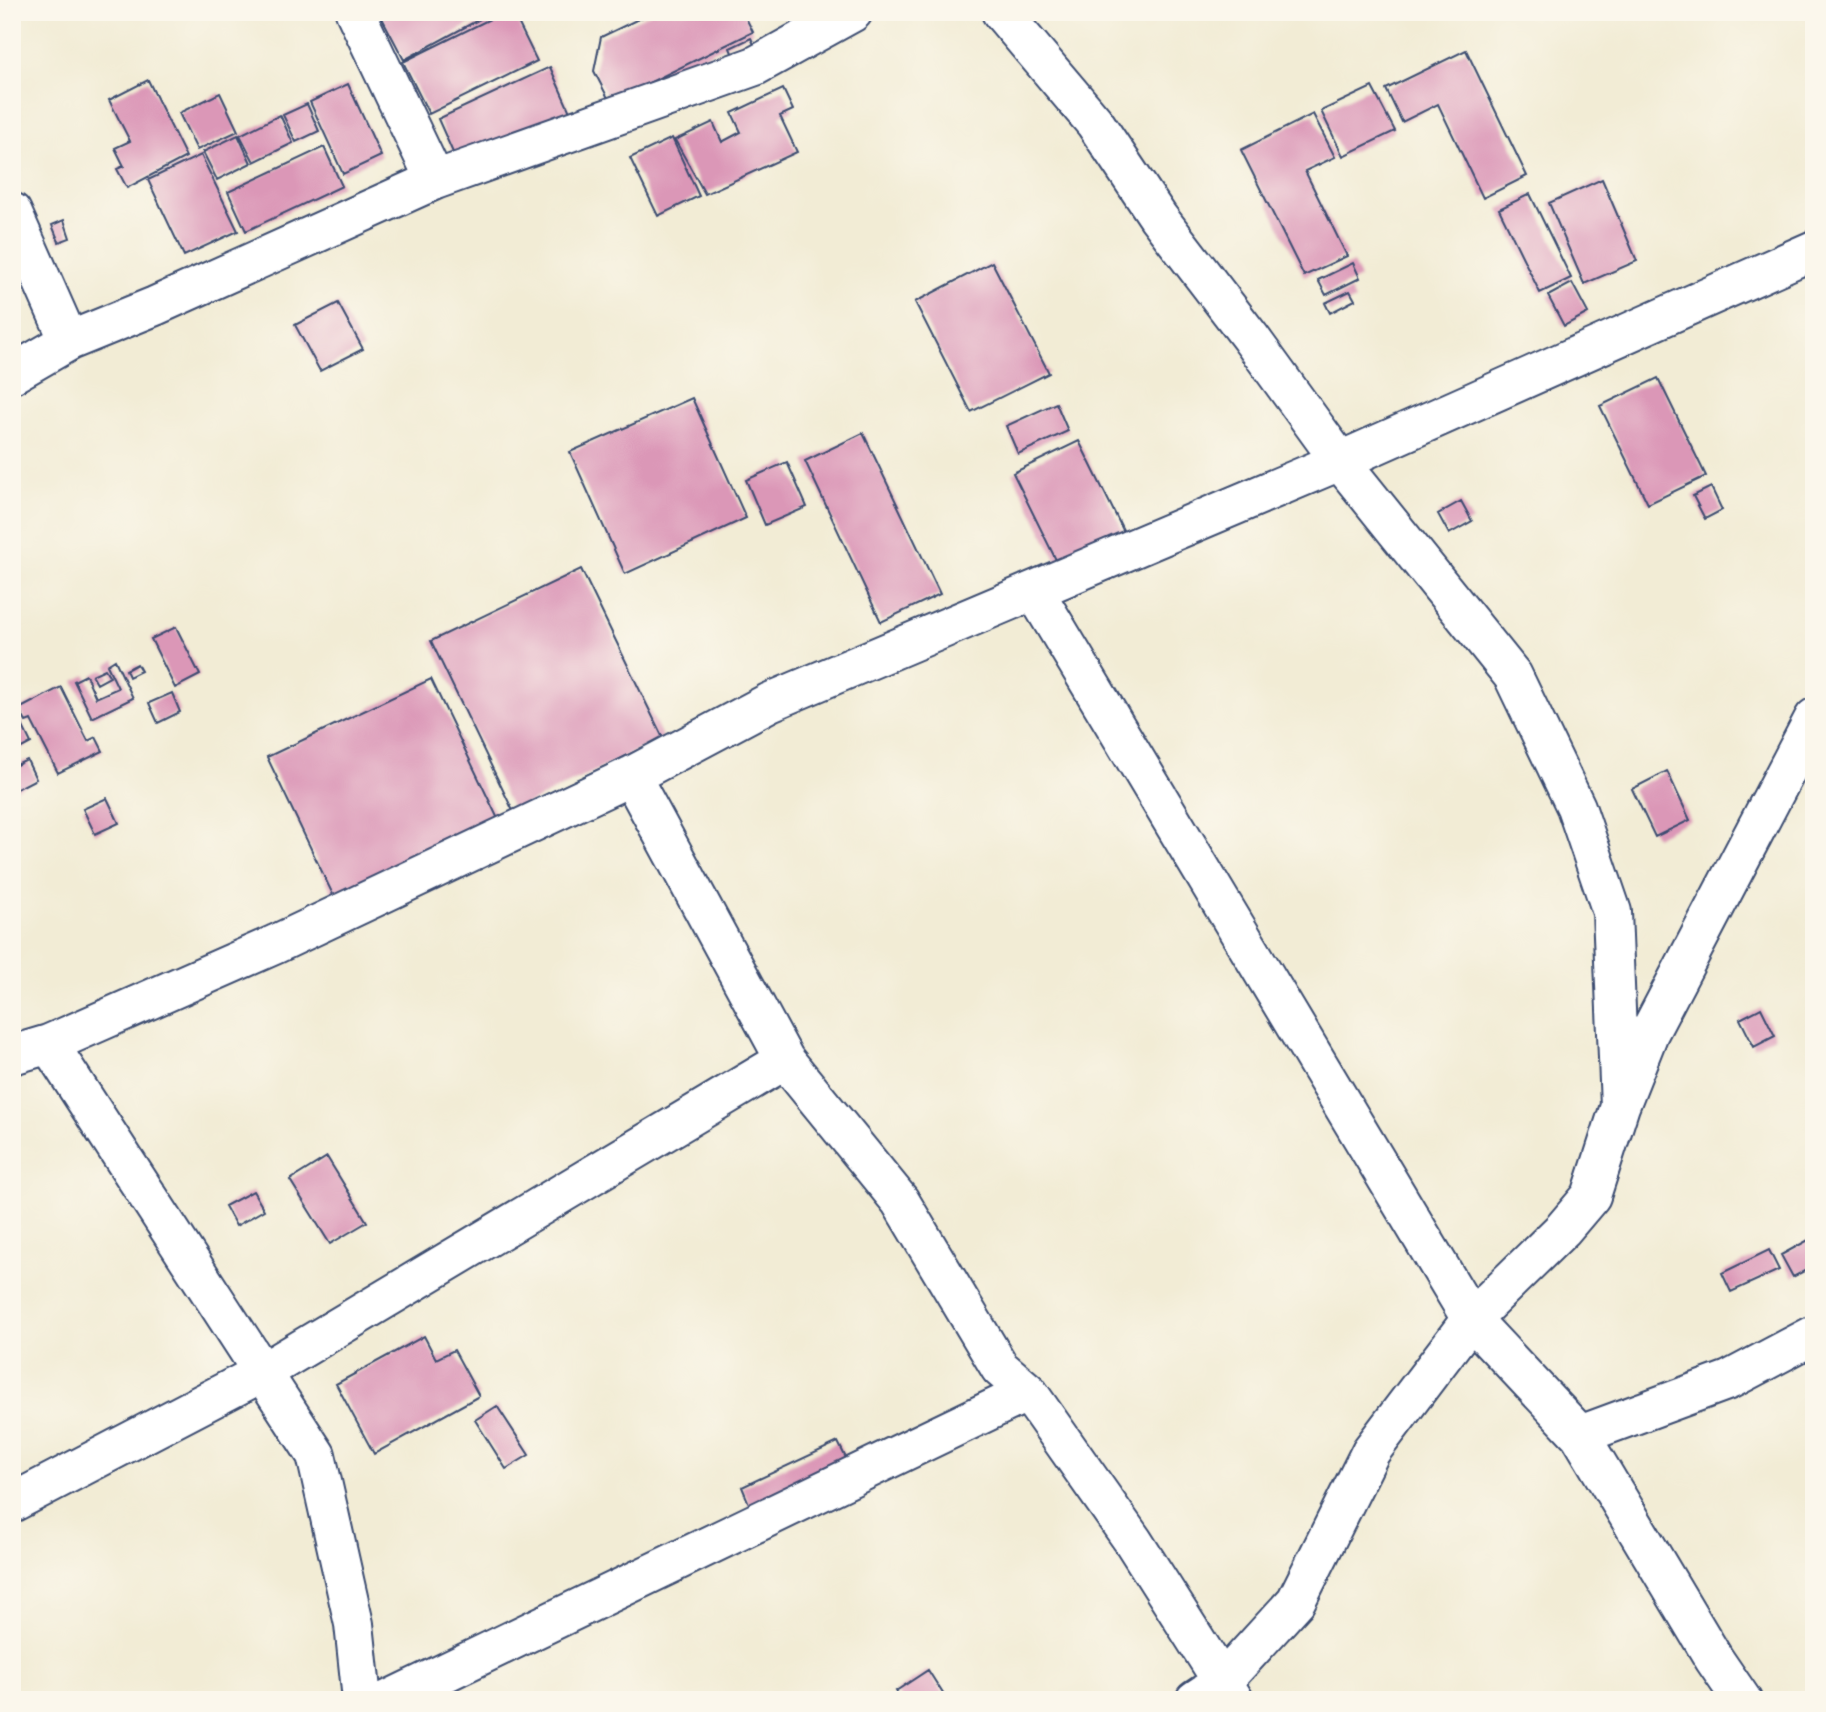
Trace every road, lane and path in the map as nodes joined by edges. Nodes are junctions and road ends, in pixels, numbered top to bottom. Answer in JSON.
{"nodes":[{"id":1,"x":355,"y":12,"type":"edge"},
{"id":2,"x":853,"y":12,"type":"edge"},
{"id":3,"x":1001,"y":12,"type":"edge"},
{"id":4,"x":435,"y":180,"type":"junction"},
{"id":5,"x":12,"y":212,"type":"edge"},
{"id":6,"x":1814,"y":250,"type":"edge"},
{"id":7,"x":69,"y":341,"type":"junction"},
{"id":8,"x":12,"y":374,"type":"edge"},
{"id":9,"x":1340,"y":461,"type":"junction"},
{"id":10,"x":1035,"y":592,"type":"junction"},
{"id":11,"x":1814,"y":718,"type":"edge"},
{"id":12,"x":631,"y":776,"type":"junction"},
{"id":13,"x":49,"y":1044,"type":"junction"},
{"id":14,"x":12,"y":1055,"type":"edge"},
{"id":15,"x":785,"y":1060,"type":"junction"},
{"id":16,"x":1620,"y":1105,"type":"junction"},
{"id":17,"x":1471,"y":1319,"type":"junction"},
{"id":18,"x":1814,"y":1335,"type":"edge"},
{"id":19,"x":263,"y":1372,"type":"junction"},
{"id":20,"x":1028,"y":1392,"type":"junction"},
{"id":21,"x":1580,"y":1435,"type":"junction"},
{"id":22,"x":12,"y":1503,"type":"edge"},
{"id":23,"x":1217,"y":1694,"type":"edge"},
{"id":24,"x":362,"y":1700,"type":"edge"},
{"id":25,"x":387,"y":1700,"type":"edge"},
{"id":26,"x":1742,"y":1700,"type":"edge"}],
"edges":[{"from":1,"to":4,"type":"street"},
{"from":2,"to":4,"type":"street"},
{"from":3,"to":9,"type":"street"},
{"from":4,"to":7,"type":"street"},
{"from":5,"to":7,"type":"street"},
{"from":6,"to":9,"type":"street"},
{"from":7,"to":8,"type":"street"},
{"from":9,"to":10,"type":"street"},
{"from":9,"to":16,"type":"street"},
{"from":10,"to":12,"type":"street"},
{"from":10,"to":17,"type":"street"},
{"from":11,"to":16,"type":"street"},
{"from":12,"to":13,"type":"street"},
{"from":12,"to":15,"type":"street"},
{"from":13,"to":14,"type":"street"},
{"from":13,"to":19,"type":"street"},
{"from":15,"to":19,"type":"street"},
{"from":15,"to":20,"type":"street"},
{"from":16,"to":17,"type":"street"},
{"from":17,"to":21,"type":"street"},
{"from":17,"to":23,"type":"street"},
{"from":18,"to":21,"type":"street"},
{"from":19,"to":22,"type":"street"},
{"from":19,"to":24,"type":"street"},
{"from":20,"to":23,"type":"street"},
{"from":20,"to":25,"type":"street"},
{"from":21,"to":26,"type":"street"}]}
